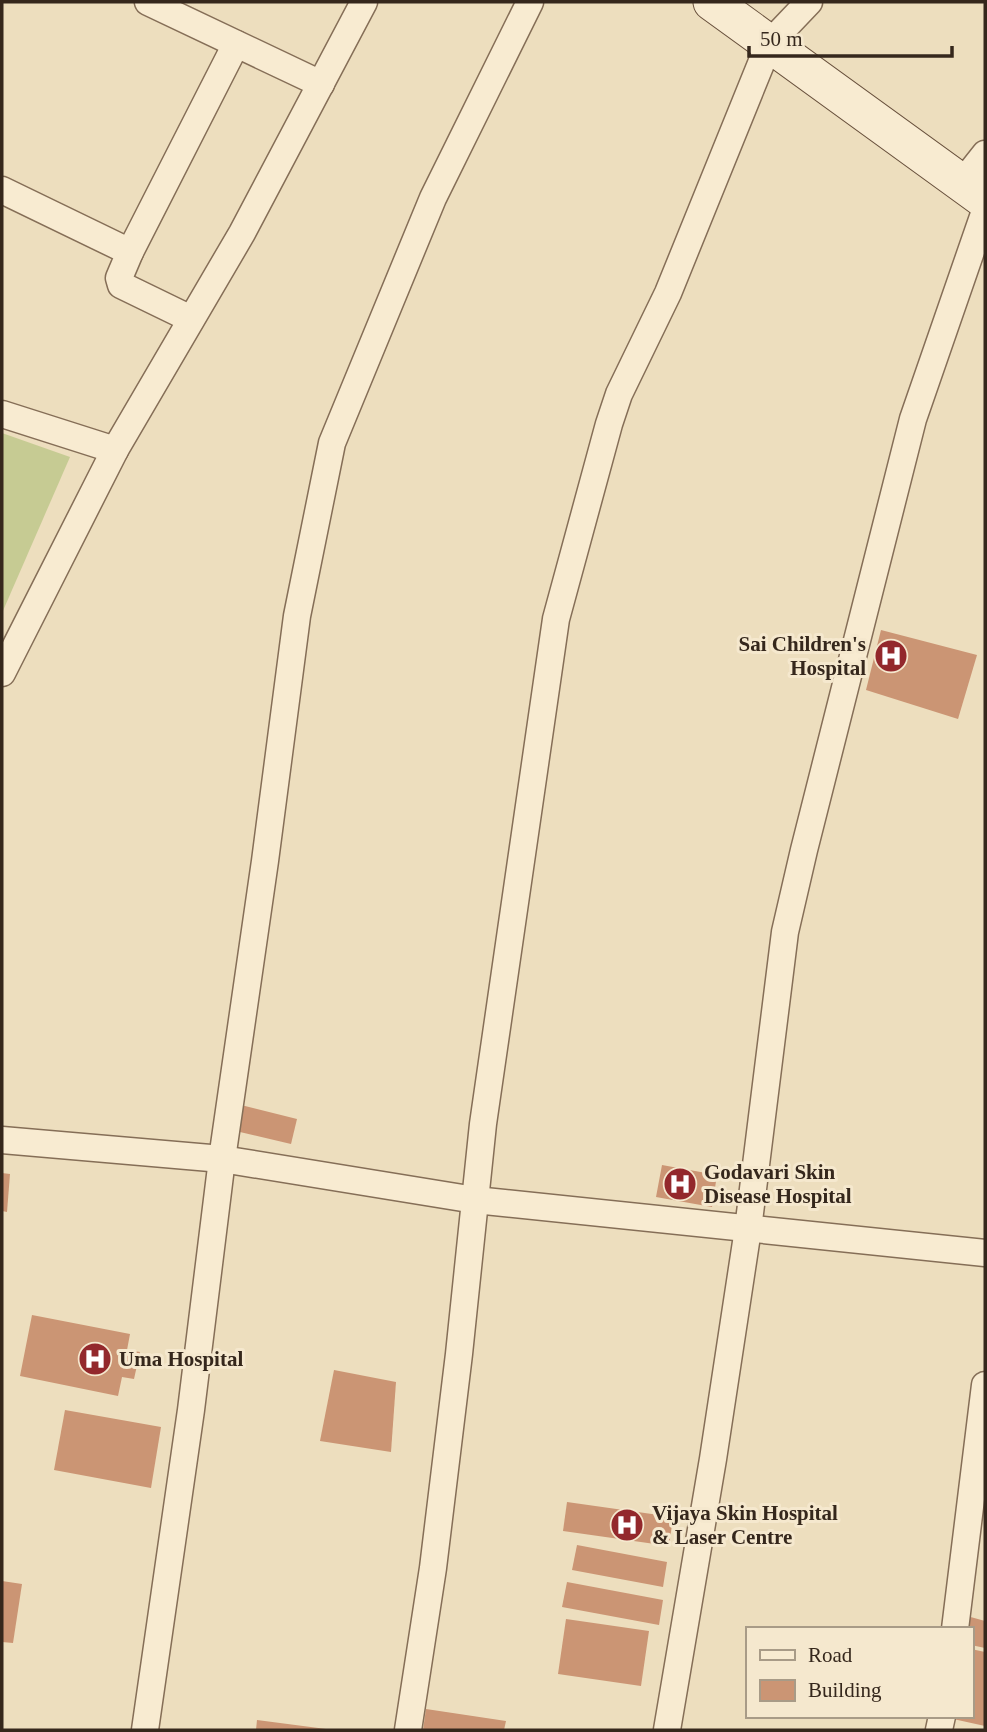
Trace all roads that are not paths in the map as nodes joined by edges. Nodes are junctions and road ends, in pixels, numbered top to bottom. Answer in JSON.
{"nodes":[{"id":1,"x":148,"y":2,"type":"edge"},
{"id":2,"x":364,"y":2,"type":"edge"},
{"id":3,"x":530,"y":2,"type":"edge"},
{"id":4,"x":712,"y":2,"type":"edge"},
{"id":5,"x":809,"y":2,"type":"edge"},
{"id":6,"x":236,"y":44,"type":"junction"},
{"id":7,"x":769,"y":44,"type":"junction"},
{"id":8,"x":321,"y":84,"type":"junction"},
{"id":9,"x":985,"y":154,"type":"edge"},
{"id":10,"x":2,"y":190,"type":"edge"},
{"id":11,"x":974,"y":192,"type":"edge"},
{"id":12,"x":985,"y":211,"type":"edge"},
{"id":13,"x":130,"y":252,"type":"junction"},
{"id":14,"x":191,"y":319,"type":"junction"},
{"id":15,"x":2,"y":414,"type":"edge"},
{"id":16,"x":115,"y":450,"type":"junction"},
{"id":17,"x":2,"y":673,"type":"edge"},
{"id":18,"x":2,"y":1140,"type":"edge"},
{"id":19,"x":222,"y":1159,"type":"junction"},
{"id":20,"x":475,"y":1200,"type":"junction"},
{"id":21,"x":748,"y":1228,"type":"junction"},
{"id":22,"x":985,"y":1253,"type":"edge"},
{"id":23,"x":985,"y":1385,"type":"edge"},
{"id":24,"x":955,"y":1627,"type":"edge"},
{"id":25,"x":145,"y":1730,"type":"edge"},
{"id":26,"x":408,"y":1730,"type":"edge"},
{"id":27,"x":667,"y":1730,"type":"edge"}],
"edges":[{"from":1,"to":6,"type":"street"},
{"from":2,"to":8,"type":"street"},
{"from":3,"to":19,"type":"street"},
{"from":4,"to":7,"type":"main road"},
{"from":5,"to":7,"type":"street"},
{"from":6,"to":8,"type":"street"},
{"from":6,"to":13,"type":"street"},
{"from":7,"to":11,"type":"main road"},
{"from":7,"to":20,"type":"street"},
{"from":8,"to":14,"type":"street"},
{"from":9,"to":11,"type":"street"},
{"from":10,"to":13,"type":"street"},
{"from":12,"to":21,"type":"street"},
{"from":13,"to":14,"type":"street"},
{"from":14,"to":16,"type":"street"},
{"from":15,"to":16,"type":"street"},
{"from":16,"to":17,"type":"street"},
{"from":18,"to":19,"type":"street"},
{"from":19,"to":20,"type":"street"},
{"from":19,"to":25,"type":"street"},
{"from":20,"to":21,"type":"street"},
{"from":20,"to":26,"type":"street"},
{"from":21,"to":22,"type":"street"},
{"from":21,"to":27,"type":"street"},
{"from":23,"to":24,"type":"street"}]}
